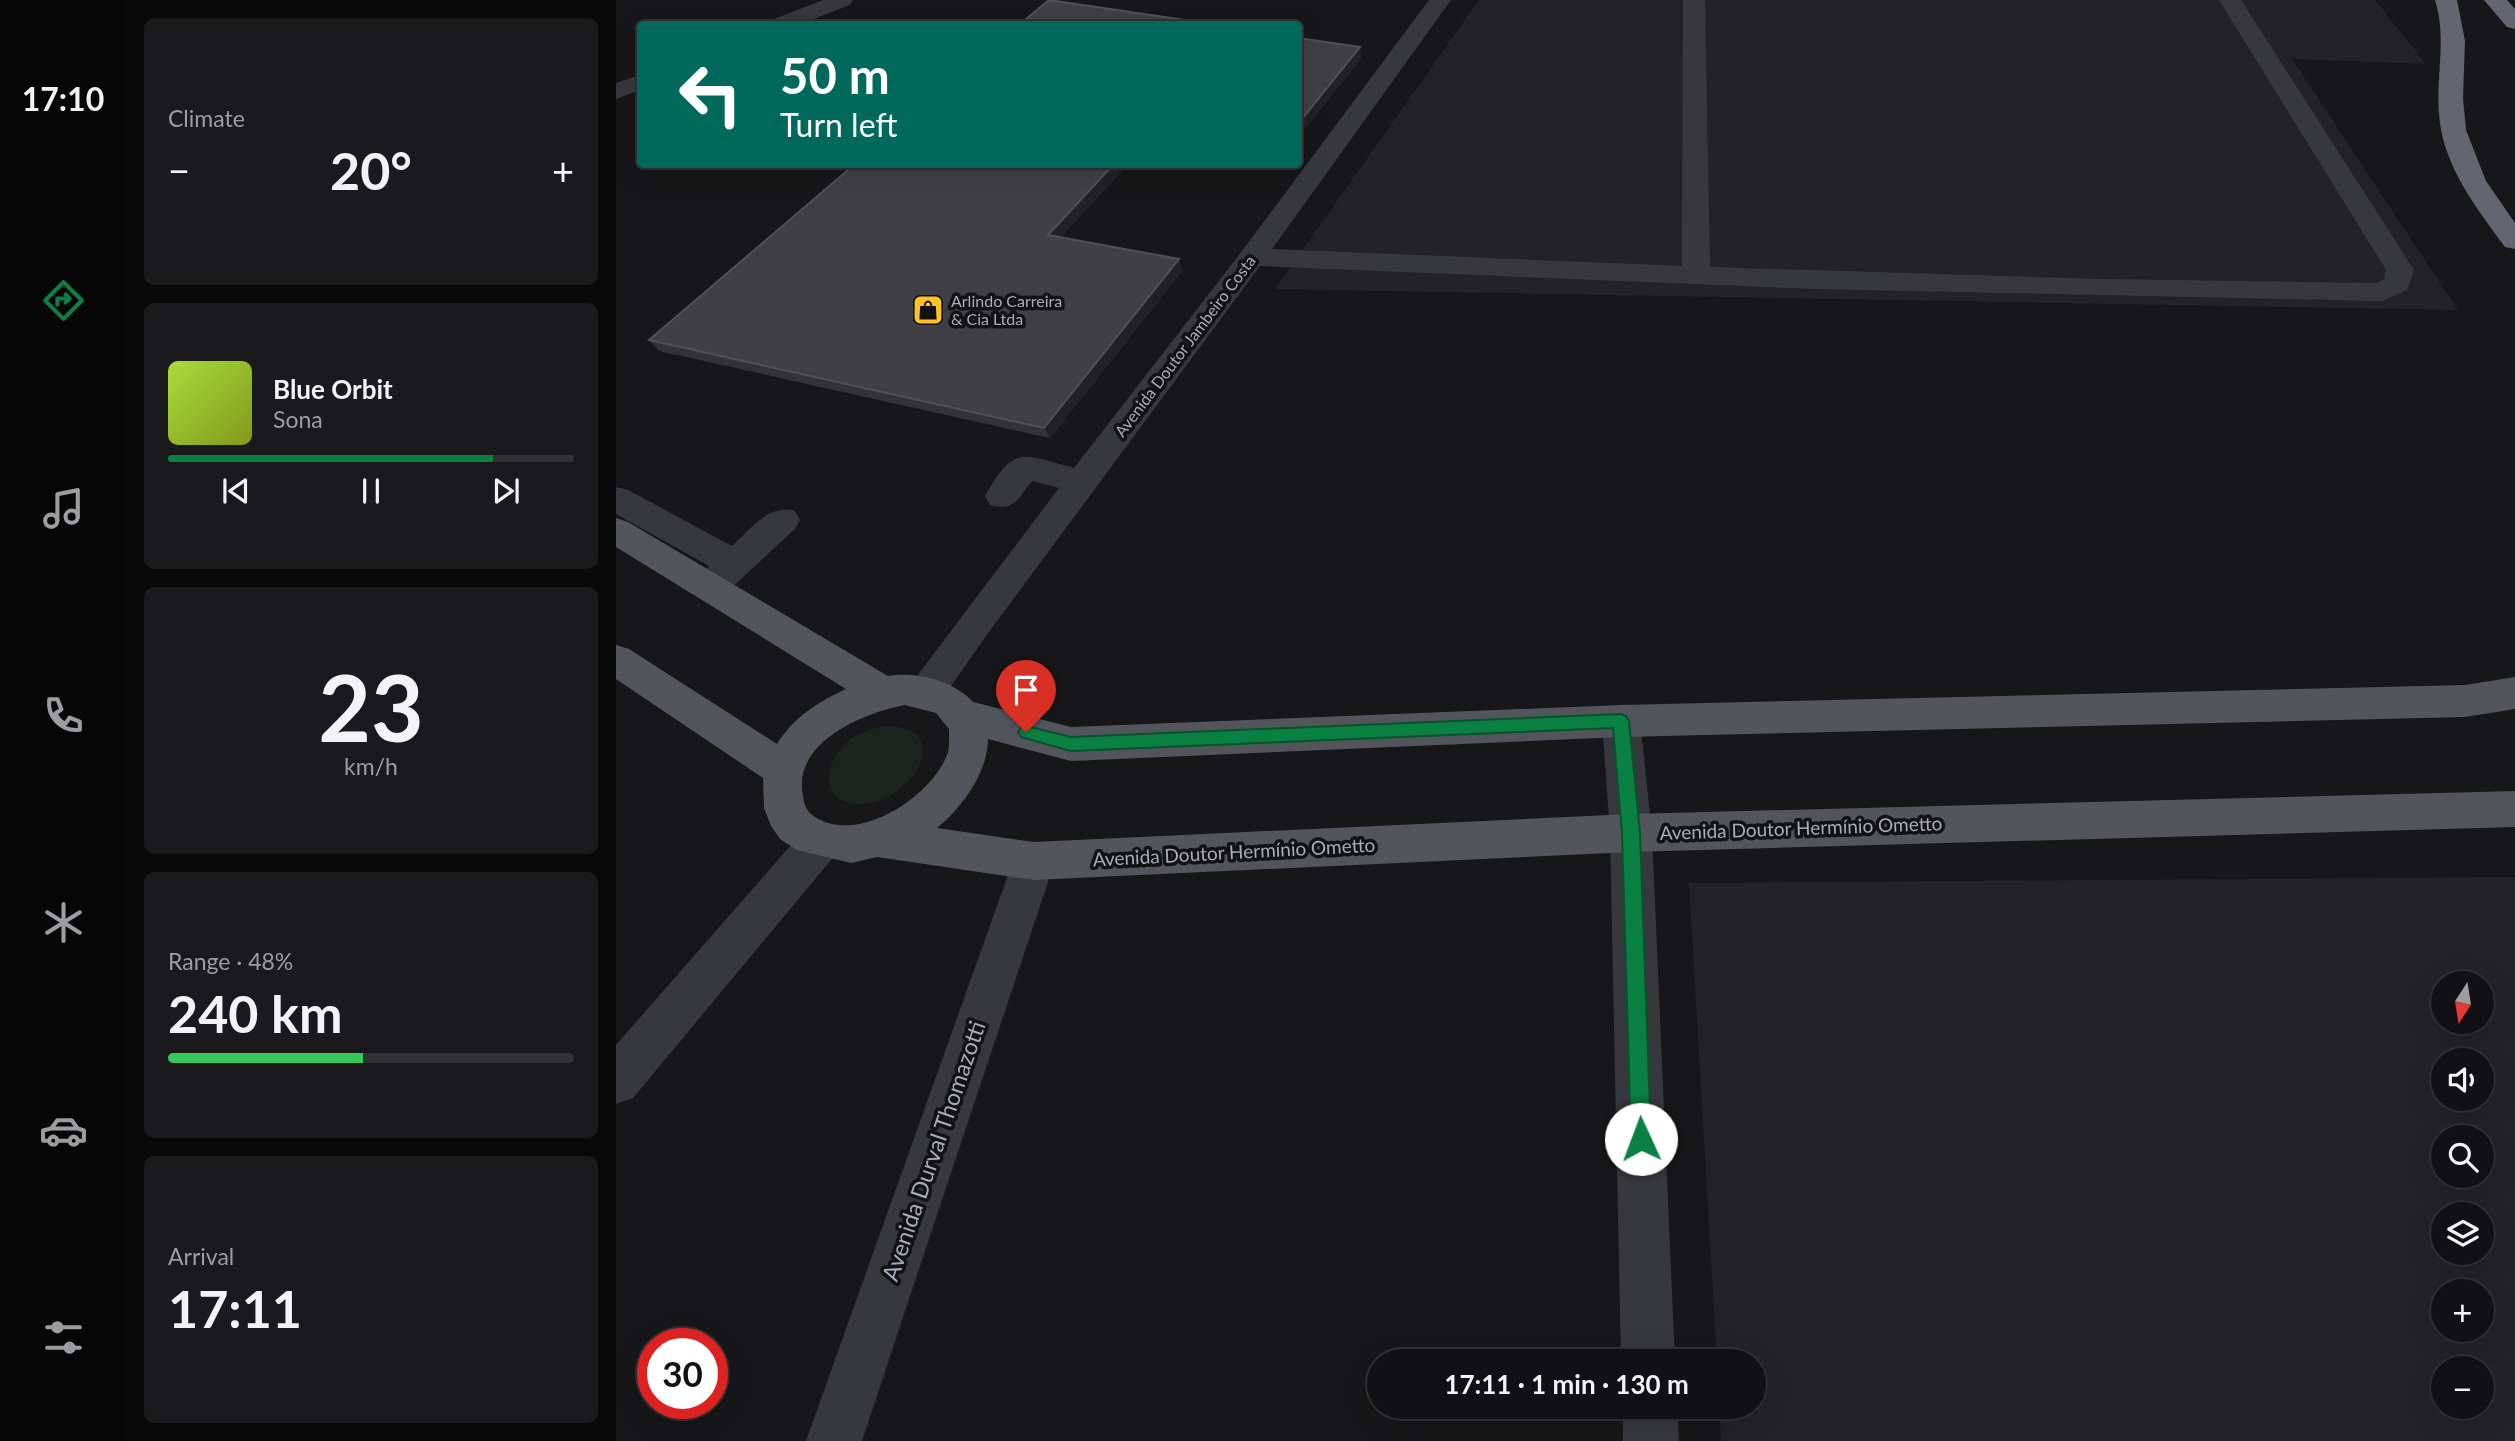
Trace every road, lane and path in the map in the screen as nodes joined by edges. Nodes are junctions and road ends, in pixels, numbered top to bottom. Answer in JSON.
{"nodes":[{"id":1,"x":842,"y":0,"type":"edge"},
{"id":2,"x":1440,"y":0,"type":"edge"},
{"id":3,"x":1694,"y":0,"type":"edge"},
{"id":4,"x":2230,"y":0,"type":"edge"},
{"id":5,"x":2446,"y":0,"type":"edge"},
{"id":6,"x":2495,"y":0,"type":"edge"},
{"id":7,"x":790,"y":21,"type":"edge"},
{"id":8,"x":2515,"y":22,"type":"edge"},
{"id":9,"x":637,"y":83,"type":"edge"},
{"id":10,"x":616,"y":92,"type":"edge"},
{"id":11,"x":2515,"y":241,"type":"edge"},
{"id":12,"x":1252,"y":257,"type":"junction"},
{"id":13,"x":1696,"y":276,"type":"junction"},
{"id":14,"x":1082,"y":482,"type":"junction"},
{"id":15,"x":1002,"y":496,"type":"dead end"},
{"id":16,"x":616,"y":499,"type":"edge"},
{"id":17,"x":783,"y":520,"type":"dead end"},
{"id":18,"x":616,"y":531,"type":"edge"},
{"id":19,"x":735,"y":564,"type":"junction"},
{"id":20,"x":709,"y":587,"type":"junction"},
{"id":21,"x":616,"y":660,"type":"edge"},
{"id":22,"x":881,"y":691,"type":"junction"},
{"id":23,"x":927,"y":691,"type":"junction"},
{"id":24,"x":2515,"y":693,"type":"edge"},
{"id":25,"x":964,"y":716,"type":"junction"},
{"id":26,"x":1621,"y":721,"type":"junction"},
{"id":27,"x":784,"y":770,"type":"junction"},
{"id":28,"x":2515,"y":809,"type":"edge"},
{"id":29,"x":1631,"y":833,"type":"junction"},
{"id":30,"x":879,"y":839,"type":"junction"},
{"id":31,"x":821,"y":841,"type":"junction"},
{"id":32,"x":1034,"y":861,"type":"junction"},
{"id":33,"x":616,"y":1081,"type":"edge"},
{"id":34,"x":1648,"y":1349,"type":"edge"},
{"id":35,"x":1650,"y":1419,"type":"edge"},
{"id":36,"x":834,"y":1441,"type":"edge"},
{"id":37,"x":1651,"y":1441,"type":"edge"}],
"edges":[{"from":1,"to":7,"type":"street"},
{"from":2,"to":12,"type":"street","name":"Avenida Doutor Jambeiro Costa"},
{"from":3,"to":13,"type":"street"},
{"from":4,"to":13,"type":"street"},
{"from":5,"to":11,"type":"highway"},
{"from":6,"to":8,"type":"highway"},
{"from":9,"to":10,"type":"street"},
{"from":12,"to":13,"type":"street"},
{"from":12,"to":14,"type":"street","name":"Avenida Doutor Jambeiro Costa"},
{"from":14,"to":15,"type":"street"},
{"from":14,"to":23,"type":"street","name":"Avenida Doutor Jambeiro Costa"},
{"from":16,"to":19,"type":"street"},
{"from":17,"to":19,"type":"street"},
{"from":18,"to":20,"type":"main road"},
{"from":19,"to":20,"type":"street"},
{"from":20,"to":22,"type":"main road"},
{"from":21,"to":27,"type":"main road"},
{"from":22,"to":23,"type":"main road"},
{"from":22,"to":27,"type":"main road"},
{"from":23,"to":25,"type":"main road"},
{"from":24,"to":26,"type":"main road"},
{"from":25,"to":26,"type":"main road"},
{"from":25,"to":30,"type":"main road"},
{"from":26,"to":29,"type":"street"},
{"from":27,"to":31,"type":"main road"},
{"from":28,"to":29,"type":"main road","name":"Avenida Doutor Hermínio Ometto"},
{"from":29,"to":32,"type":"main road","name":"Avenida Doutor Hermínio Ometto"},
{"from":29,"to":34,"type":"street"},
{"from":30,"to":31,"type":"main road"},
{"from":30,"to":32,"type":"main road","name":"Avenida Doutor Hermínio Ometto"},
{"from":31,"to":33,"type":"street"},
{"from":32,"to":36,"type":"street","name":"Avenida Durval Thomazotti"},
{"from":35,"to":37,"type":"street"}]}
